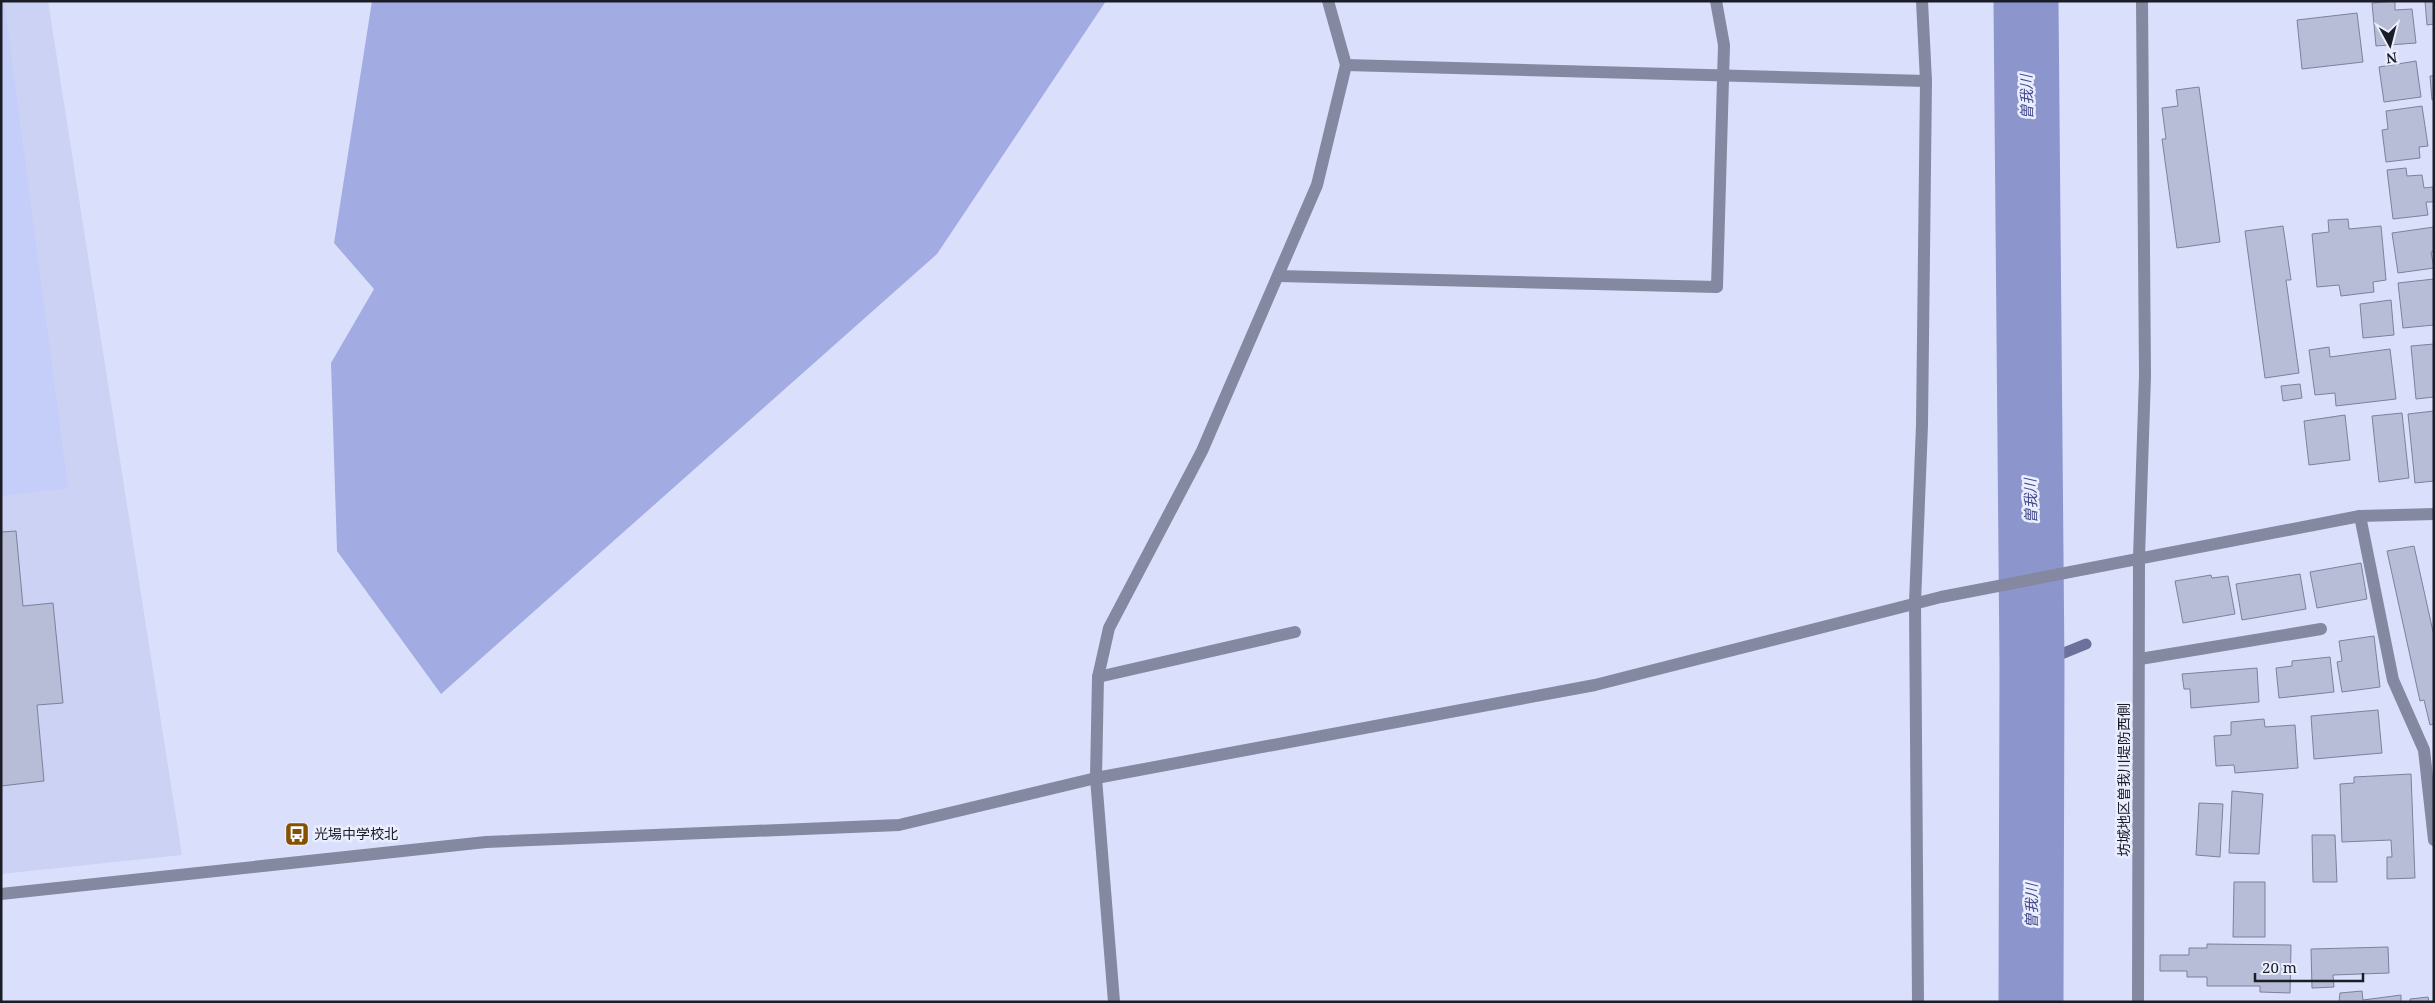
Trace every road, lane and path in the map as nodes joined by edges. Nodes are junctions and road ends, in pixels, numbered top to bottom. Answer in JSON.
{"nodes":[{"id":1,"x":1328,"y":1,"type":"edge"},
{"id":2,"x":1716,"y":1,"type":"edge"},
{"id":3,"x":1922,"y":1,"type":"edge"},
{"id":4,"x":2142,"y":1,"type":"edge"},
{"id":5,"x":1346,"y":65,"type":"junction"},
{"id":6,"x":1723,"y":74,"type":"junction"},
{"id":7,"x":1926,"y":81,"type":"junction"},
{"id":8,"x":1279,"y":276,"type":"junction"},
{"id":9,"x":2434,"y":514,"type":"edge"},
{"id":10,"x":2360,"y":516,"type":"junction"},
{"id":11,"x":2139,"y":558,"type":"junction"},
{"id":12,"x":1915,"y":603,"type":"junction"},
{"id":13,"x":2321,"y":629,"type":"dead end"},
{"id":14,"x":1295,"y":632,"type":"dead end"},
{"id":15,"x":2140,"y":659,"type":"junction"},
{"id":16,"x":1098,"y":677,"type":"junction"},
{"id":17,"x":1096,"y":778,"type":"junction"},
{"id":18,"x":2434,"y":840,"type":"edge"},
{"id":19,"x":1,"y":894,"type":"edge"},
{"id":20,"x":1114,"y":1002,"type":"edge"},
{"id":21,"x":1918,"y":1002,"type":"edge"},
{"id":22,"x":2138,"y":1002,"type":"edge"}],
"edges":[{"from":1,"to":5,"type":"street"},
{"from":2,"to":6,"type":"street"},
{"from":3,"to":7,"type":"street"},
{"from":4,"to":11,"type":"street","name":"坊城地区曽我川堤防西側"},
{"from":5,"to":6,"type":"street"},
{"from":5,"to":8,"type":"street"},
{"from":6,"to":7,"type":"street"},
{"from":6,"to":8,"type":"street"},
{"from":7,"to":12,"type":"street"},
{"from":8,"to":16,"type":"street"},
{"from":9,"to":10,"type":"street"},
{"from":10,"to":11,"type":"street"},
{"from":10,"to":18,"type":"street"},
{"from":11,"to":12,"type":"street"},
{"from":11,"to":15,"type":"street","name":"坊城地区曽我川堤防西側"},
{"from":12,"to":17,"type":"street"},
{"from":12,"to":21,"type":"street"},
{"from":13,"to":15,"type":"street"},
{"from":14,"to":16,"type":"street"},
{"from":15,"to":22,"type":"street","name":"坊城地区曽我川堤防西側"},
{"from":16,"to":17,"type":"street"},
{"from":17,"to":19,"type":"street"},
{"from":17,"to":20,"type":"street"}]}
